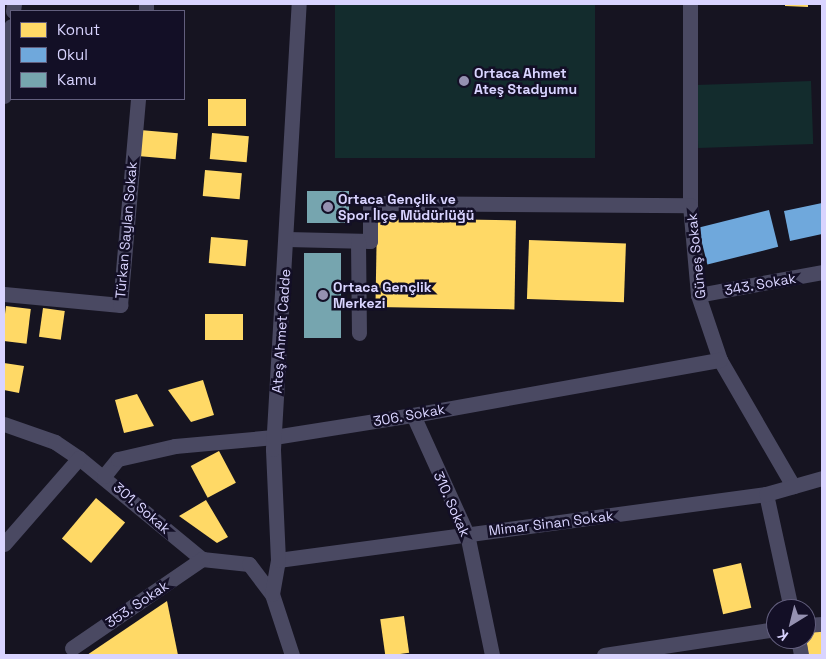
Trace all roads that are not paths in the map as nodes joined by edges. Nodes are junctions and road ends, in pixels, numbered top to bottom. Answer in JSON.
{"nodes":[{"id":1,"x":299,"y":4,"type":"edge"},
{"id":2,"x":690,"y":4,"type":"edge"},
{"id":3,"x":10,"y":33,"type":"edge"},
{"id":4,"x":6,"y":63,"type":"edge"},
{"id":5,"x":4,"y":96,"type":"edge"},
{"id":6,"x":138,"y":100,"type":"edge"},
{"id":7,"x":690,"y":205,"type":"junction"},
{"id":8,"x":287,"y":239,"type":"junction"},
{"id":9,"x":358,"y":241,"type":"junction"},
{"id":10,"x":822,"y":272,"type":"edge"},
{"id":11,"x":4,"y":294,"type":"edge"},
{"id":12,"x":698,"y":295,"type":"junction"},
{"id":13,"x":359,"y":333,"type":"dead end"},
{"id":14,"x":720,"y":360,"type":"junction"},
{"id":15,"x":413,"y":415,"type":"junction"},
{"id":16,"x":4,"y":424,"type":"edge"},
{"id":17,"x":274,"y":437,"type":"junction"},
{"id":18,"x":79,"y":458,"type":"junction"},
{"id":19,"x":104,"y":476,"type":"junction"},
{"id":20,"x":822,"y":478,"type":"edge"},
{"id":21,"x":793,"y":486,"type":"junction"},
{"id":22,"x":766,"y":494,"type":"junction"},
{"id":23,"x":467,"y":534,"type":"junction"},
{"id":24,"x":4,"y":544,"type":"edge"},
{"id":25,"x":202,"y":559,"type":"junction"},
{"id":26,"x":278,"y":560,"type":"junction"},
{"id":27,"x":272,"y":594,"type":"junction"},
{"id":28,"x":789,"y":599,"type":"edge"},
{"id":29,"x":766,"y":631,"type":"edge"},
{"id":30,"x":72,"y":648,"type":"dead end"},
{"id":31,"x":292,"y":655,"type":"edge"},
{"id":32,"x":492,"y":655,"type":"edge"},
{"id":33,"x":604,"y":655,"type":"edge"}],
"edges":[{"from":1,"to":8,"type":"street","name":"Ateş Ahmet Cadde"},
{"from":2,"to":7,"type":"street","name":"Güneş Sokak"},
{"from":3,"to":4,"type":"street"},
{"from":4,"to":5,"type":"street"},
{"from":6,"to":11,"type":"street","name":"Türkan Saylan Sokak"},
{"from":7,"to":9,"type":"street"},
{"from":7,"to":12,"type":"street","name":"Güneş Sokak"},
{"from":8,"to":9,"type":"street"},
{"from":8,"to":17,"type":"street","name":"Ateş Ahmet Cadde"},
{"from":9,"to":13,"type":"street"},
{"from":10,"to":12,"type":"street","name":"343. Sokak"},
{"from":12,"to":14,"type":"street","name":"Güneş Sokak"},
{"from":14,"to":15,"type":"street","name":"306. Sokak"},
{"from":14,"to":21,"type":"street","name":"Güneş Sokak"},
{"from":15,"to":17,"type":"street","name":"306. Sokak"},
{"from":15,"to":23,"type":"street","name":"310. Sokak"},
{"from":16,"to":18,"type":"street","name":"301. Sokak"},
{"from":17,"to":19,"type":"street","name":"306. Sokak"},
{"from":17,"to":26,"type":"street","name":"Ateş Ahmet Cadde"},
{"from":18,"to":19,"type":"street","name":"301. Sokak"},
{"from":18,"to":24,"type":"street"},
{"from":19,"to":25,"type":"street","name":"301. Sokak"},
{"from":20,"to":21,"type":"street","name":"Mimar Sinan Sokak"},
{"from":21,"to":22,"type":"street","name":"Mimar Sinan Sokak"},
{"from":22,"to":23,"type":"street","name":"Mimar Sinan Sokak"},
{"from":22,"to":28,"type":"street"},
{"from":23,"to":26,"type":"street","name":"Mimar Sinan Sokak"},
{"from":23,"to":32,"type":"street","name":"310. Sokak"},
{"from":25,"to":27,"type":"street"},
{"from":25,"to":30,"type":"street","name":"353. Sokak"},
{"from":26,"to":27,"type":"street","name":"Ateş Ahmet Cadde"},
{"from":27,"to":31,"type":"street","name":"Ateş Ahmet Cadde"},
{"from":29,"to":33,"type":"street"}]}
